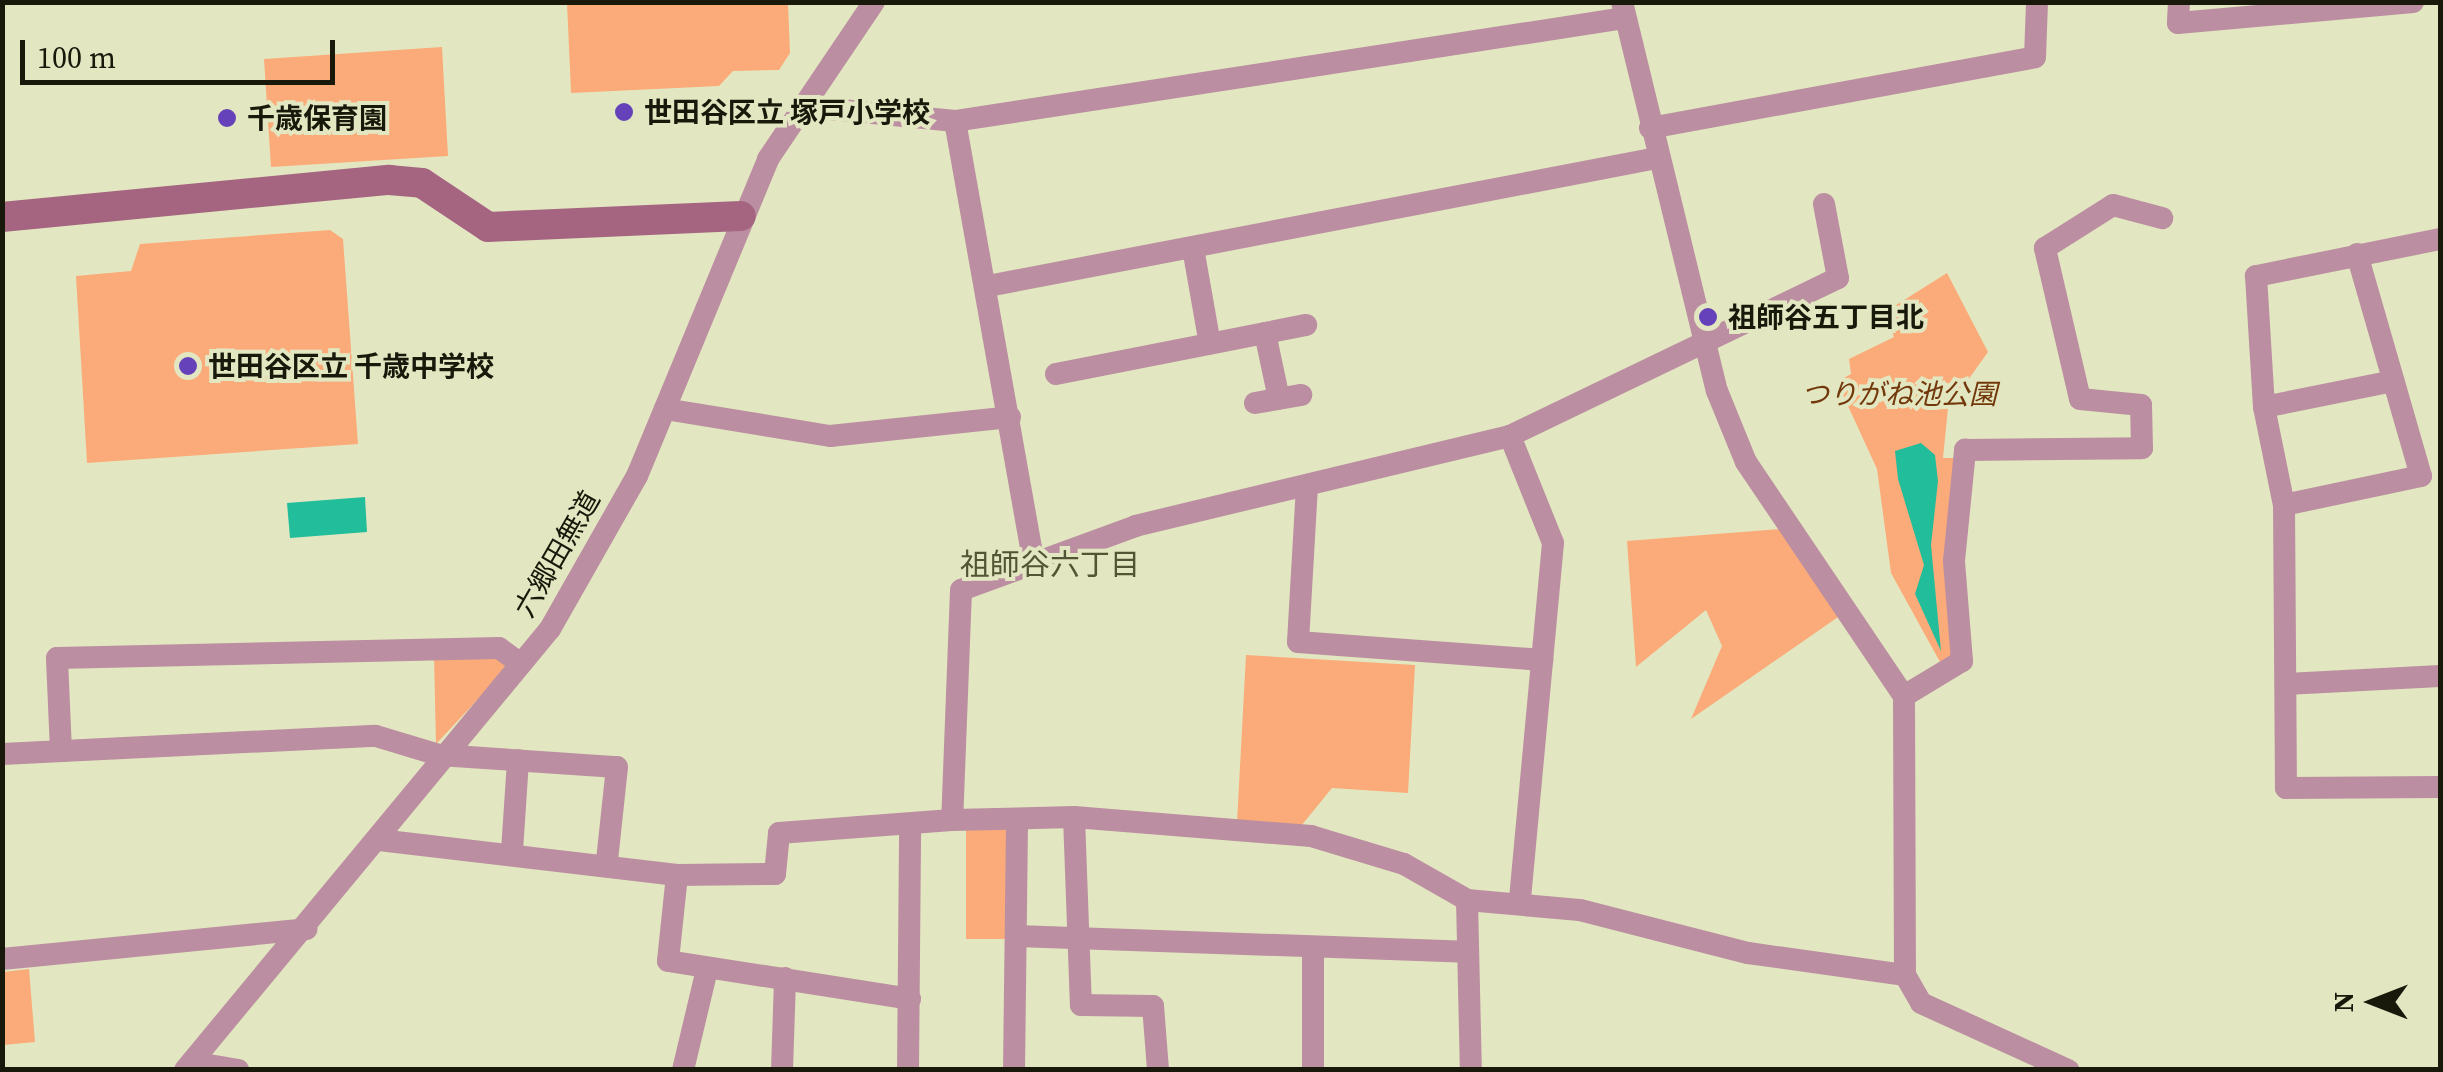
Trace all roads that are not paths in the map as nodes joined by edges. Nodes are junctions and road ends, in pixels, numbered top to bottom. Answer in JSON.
{"nodes":[{"id":1,"x":874,"y":2,"type":"edge"},
{"id":2,"x":2038,"y":2,"type":"edge"},
{"id":3,"x":2179,"y":2,"type":"edge"},
{"id":4,"x":2413,"y":2,"type":"edge"},
{"id":5,"x":1624,"y":10,"type":"edge"},
{"id":6,"x":800,"y":106,"type":"junction"},
{"id":7,"x":955,"y":121,"type":"junction"},
{"id":8,"x":1650,"y":128,"type":"junction"},
{"id":9,"x":1657,"y":158,"type":"junction"},
{"id":10,"x":1824,"y":204,"type":"dead end"},
{"id":11,"x":742,"y":216,"type":"junction"},
{"id":12,"x":2,"y":217,"type":"edge"},
{"id":13,"x":2162,"y":218,"type":"dead end"},
{"id":14,"x":2440,"y":239,"type":"edge"},
{"id":15,"x":1193,"y":248,"type":"junction"},
{"id":16,"x":2357,"y":254,"type":"junction"},
{"id":17,"x":988,"y":286,"type":"junction"},
{"id":18,"x":1306,"y":325,"type":"dead end"},
{"id":19,"x":1265,"y":333,"type":"junction"},
{"id":20,"x":1704,"y":339,"type":"junction"},
{"id":21,"x":1210,"y":344,"type":"junction"},
{"id":22,"x":1056,"y":374,"type":"dead end"},
{"id":23,"x":2393,"y":381,"type":"junction"},
{"id":24,"x":1255,"y":404,"type":"dead end"},
{"id":25,"x":2264,"y":406,"type":"junction"},
{"id":26,"x":665,"y":408,"type":"junction"},
{"id":27,"x":1010,"y":416,"type":"junction"},
{"id":28,"x":1510,"y":436,"type":"junction"},
{"id":29,"x":1307,"y":486,"type":"junction"},
{"id":30,"x":2284,"y":506,"type":"junction"},
{"id":31,"x":1033,"y":557,"type":"junction"},
{"id":32,"x":1542,"y":660,"type":"junction"},
{"id":33,"x":522,"y":664,"type":"junction"},
{"id":34,"x":2440,"y":676,"type":"edge"},
{"id":35,"x":2286,"y":684,"type":"junction"},
{"id":36,"x":1904,"y":696,"type":"junction"},
{"id":37,"x":61,"y":751,"type":"junction"},
{"id":38,"x":2,"y":754,"type":"edge"},
{"id":39,"x":439,"y":755,"type":"junction"},
{"id":40,"x":518,"y":760,"type":"junction"},
{"id":41,"x":2440,"y":787,"type":"edge"},
{"id":42,"x":1074,"y":817,"type":"junction"},
{"id":43,"x":1016,"y":819,"type":"junction"},
{"id":44,"x":952,"y":820,"type":"junction"},
{"id":45,"x":910,"y":824,"type":"junction"},
{"id":46,"x":378,"y":840,"type":"junction"},
{"id":47,"x":512,"y":852,"type":"junction"},
{"id":48,"x":607,"y":860,"type":"junction"},
{"id":49,"x":677,"y":874,"type":"junction"},
{"id":50,"x":1467,"y":900,"type":"junction"},
{"id":51,"x":1520,"y":901,"type":"junction"},
{"id":52,"x":307,"y":929,"type":"junction"},
{"id":53,"x":1017,"y":936,"type":"junction"},
{"id":54,"x":1080,"y":939,"type":"junction"},
{"id":55,"x":1313,"y":948,"type":"junction"},
{"id":56,"x":1466,"y":952,"type":"junction"},
{"id":57,"x":2,"y":959,"type":"edge"},
{"id":58,"x":707,"y":969,"type":"junction"},
{"id":59,"x":1905,"y":974,"type":"junction"},
{"id":60,"x":785,"y":978,"type":"junction"},
{"id":61,"x":910,"y":999,"type":"junction"},
{"id":62,"x":189,"y":1066,"type":"edge"},
{"id":63,"x":238,"y":1070,"type":"edge"},
{"id":64,"x":683,"y":1070,"type":"edge"},
{"id":65,"x":782,"y":1070,"type":"edge"},
{"id":66,"x":908,"y":1070,"type":"edge"},
{"id":67,"x":1014,"y":1070,"type":"edge"},
{"id":68,"x":1158,"y":1070,"type":"edge"},
{"id":69,"x":1313,"y":1070,"type":"edge"},
{"id":70,"x":1472,"y":1070,"type":"edge"},
{"id":71,"x":2068,"y":1070,"type":"edge"}],
"edges":[{"from":1,"to":6,"type":"street","name":"六郷田無道"},
{"from":2,"to":8,"type":"street"},
{"from":3,"to":4,"type":"street"},
{"from":5,"to":7,"type":"street"},
{"from":5,"to":8,"type":"street"},
{"from":6,"to":7,"type":"street"},
{"from":6,"to":11,"type":"street","name":"六郷田無道"},
{"from":7,"to":17,"type":"street"},
{"from":8,"to":9,"type":"street"},
{"from":9,"to":15,"type":"street"},
{"from":9,"to":20,"type":"street"},
{"from":10,"to":20,"type":"street"},
{"from":11,"to":12,"type":"street"},
{"from":11,"to":26,"type":"street","name":"六郷田無道"},
{"from":13,"to":36,"type":"street"},
{"from":14,"to":16,"type":"street"},
{"from":15,"to":17,"type":"street"},
{"from":15,"to":21,"type":"street"},
{"from":16,"to":23,"type":"street"},
{"from":16,"to":25,"type":"street"},
{"from":17,"to":27,"type":"street"},
{"from":18,"to":19,"type":"street"},
{"from":19,"to":21,"type":"street"},
{"from":19,"to":24,"type":"street"},
{"from":20,"to":28,"type":"street"},
{"from":20,"to":36,"type":"street"},
{"from":21,"to":22,"type":"street"},
{"from":23,"to":25,"type":"street"},
{"from":23,"to":30,"type":"street"},
{"from":25,"to":30,"type":"street"},
{"from":26,"to":27,"type":"street"},
{"from":26,"to":33,"type":"street","name":"六郷田無道"},
{"from":27,"to":31,"type":"street"},
{"from":28,"to":29,"type":"street"},
{"from":28,"to":32,"type":"street"},
{"from":29,"to":31,"type":"street"},
{"from":29,"to":32,"type":"street"},
{"from":30,"to":35,"type":"street"},
{"from":31,"to":44,"type":"street"},
{"from":32,"to":51,"type":"street"},
{"from":33,"to":37,"type":"street"},
{"from":33,"to":39,"type":"street","name":"六郷田無道"},
{"from":34,"to":35,"type":"street"},
{"from":35,"to":41,"type":"street"},
{"from":36,"to":59,"type":"street"},
{"from":37,"to":38,"type":"street"},
{"from":37,"to":39,"type":"street"},
{"from":39,"to":40,"type":"street"},
{"from":39,"to":46,"type":"street","name":"六郷田無道"},
{"from":40,"to":47,"type":"street"},
{"from":40,"to":48,"type":"street"},
{"from":42,"to":43,"type":"street"},
{"from":42,"to":50,"type":"street"},
{"from":42,"to":54,"type":"street"},
{"from":43,"to":44,"type":"street"},
{"from":43,"to":53,"type":"street"},
{"from":44,"to":45,"type":"street"},
{"from":45,"to":49,"type":"street"},
{"from":45,"to":61,"type":"street"},
{"from":46,"to":47,"type":"street"},
{"from":46,"to":52,"type":"street","name":"六郷田無道"},
{"from":47,"to":48,"type":"street"},
{"from":48,"to":49,"type":"street"},
{"from":49,"to":58,"type":"street"},
{"from":50,"to":51,"type":"street"},
{"from":50,"to":56,"type":"street"},
{"from":51,"to":59,"type":"street"},
{"from":52,"to":57,"type":"street"},
{"from":52,"to":62,"type":"street","name":"六郷田無道"},
{"from":53,"to":54,"type":"street"},
{"from":53,"to":67,"type":"street"},
{"from":54,"to":55,"type":"street"},
{"from":54,"to":68,"type":"street"},
{"from":55,"to":56,"type":"street"},
{"from":55,"to":69,"type":"street"},
{"from":56,"to":70,"type":"street"},
{"from":58,"to":60,"type":"street"},
{"from":58,"to":64,"type":"street"},
{"from":59,"to":71,"type":"street"},
{"from":60,"to":61,"type":"street"},
{"from":60,"to":65,"type":"street"},
{"from":61,"to":66,"type":"street"},
{"from":62,"to":63,"type":"street"}]}
